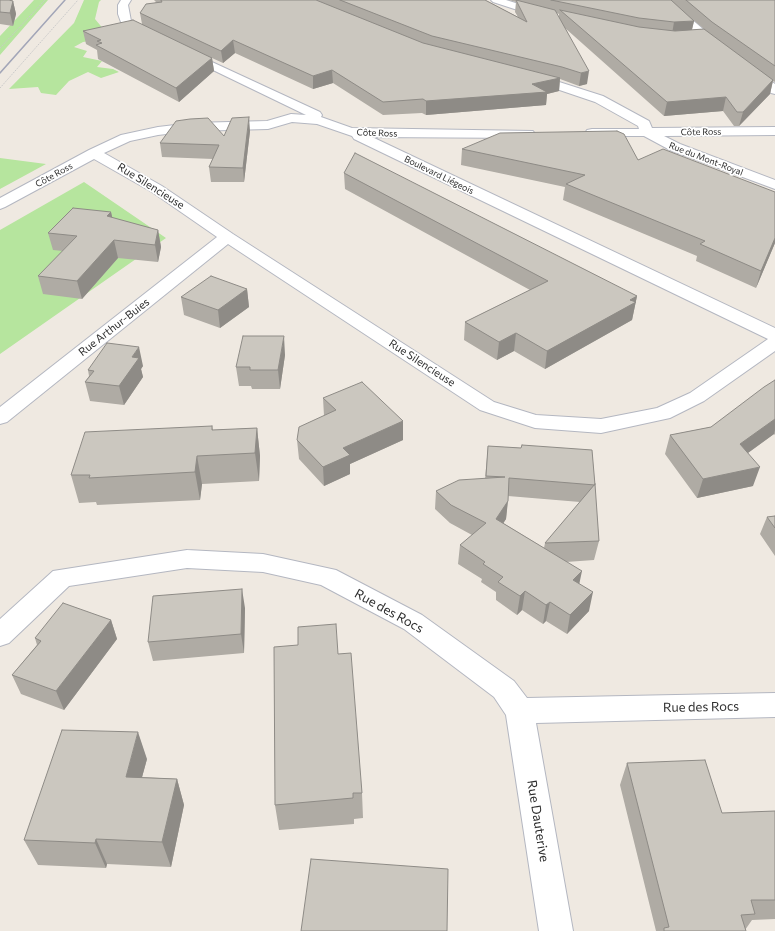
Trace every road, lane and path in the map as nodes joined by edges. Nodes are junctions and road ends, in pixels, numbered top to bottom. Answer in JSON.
{"nodes":[{"id":1,"x":45,"y":0,"type":"edge"},
{"id":2,"x":78,"y":0,"type":"edge"},
{"id":3,"x":126,"y":0,"type":"edge"},
{"id":4,"x":496,"y":0,"type":"edge"},
{"id":5,"x":664,"y":0,"type":"edge"},
{"id":6,"x":551,"y":17,"type":"edge"},
{"id":7,"x":704,"y":37,"type":"junction"},
{"id":8,"x":688,"y":38,"type":"edge"},
{"id":9,"x":0,"y":48,"type":"edge"},
{"id":10,"x":728,"y":54,"type":"edge"},
{"id":11,"x":740,"y":63,"type":"edge"},
{"id":12,"x":518,"y":74,"type":"edge"},
{"id":13,"x":0,"y":88,"type":"edge"},
{"id":14,"x":775,"y":90,"type":"edge"},
{"id":15,"x":775,"y":131,"type":"edge"},
{"id":16,"x":350,"y":132,"type":"junction"},
{"id":17,"x":576,"y":133,"type":"edge"},
{"id":18,"x":648,"y":133,"type":"junction"},
{"id":19,"x":537,"y":134,"type":"edge"},
{"id":20,"x":94,"y":153,"type":"junction"},
{"id":21,"x":775,"y":185,"type":"edge"},
{"id":22,"x":0,"y":204,"type":"edge"},
{"id":23,"x":227,"y":237,"type":"junction"},
{"id":24,"x":775,"y":335,"type":"edge"},
{"id":25,"x":775,"y":342,"type":"edge"},
{"id":26,"x":0,"y":417,"type":"edge"},
{"id":27,"x":0,"y":635,"type":"edge"},
{"id":28,"x":775,"y":705,"type":"edge"},
{"id":29,"x":520,"y":711,"type":"junction"},
{"id":30,"x":556,"y":931,"type":"edge"}],
"edges":[{"from":1,"to":9,"type":"path"},
{"from":2,"to":13,"type":"path"},
{"from":3,"to":16,"type":"street","name":"Boulevard Liégeois"},
{"from":4,"to":6,"type":"street"},
{"from":5,"to":7,"type":"street"},
{"from":7,"to":8,"type":"street"},
{"from":7,"to":10,"type":"street"},
{"from":11,"to":14,"type":"street"},
{"from":12,"to":18,"type":"street","name":"Rue du Mont-Royal"},
{"from":15,"to":18,"type":"street","name":"Côte Ross"},
{"from":16,"to":19,"type":"street","name":"Côte Ross"},
{"from":16,"to":20,"type":"street","name":"Côte Ross"},
{"from":16,"to":24,"type":"street","name":"Boulevard Liégeois"},
{"from":17,"to":18,"type":"street","name":"Côte Ross"},
{"from":18,"to":21,"type":"street","name":"Rue du Mont-Royal"},
{"from":20,"to":22,"type":"street","name":"Côte Ross"},
{"from":20,"to":23,"type":"street","name":"Rue Silencieuse"},
{"from":23,"to":25,"type":"street","name":"Rue Silencieuse"},
{"from":23,"to":26,"type":"street","name":"Rue Arthur-Buies"},
{"from":27,"to":29,"type":"street","name":"Rue des Rocs"},
{"from":28,"to":29,"type":"street","name":"Rue des Rocs"},
{"from":29,"to":30,"type":"street","name":"Rue Dauterive"}]}
